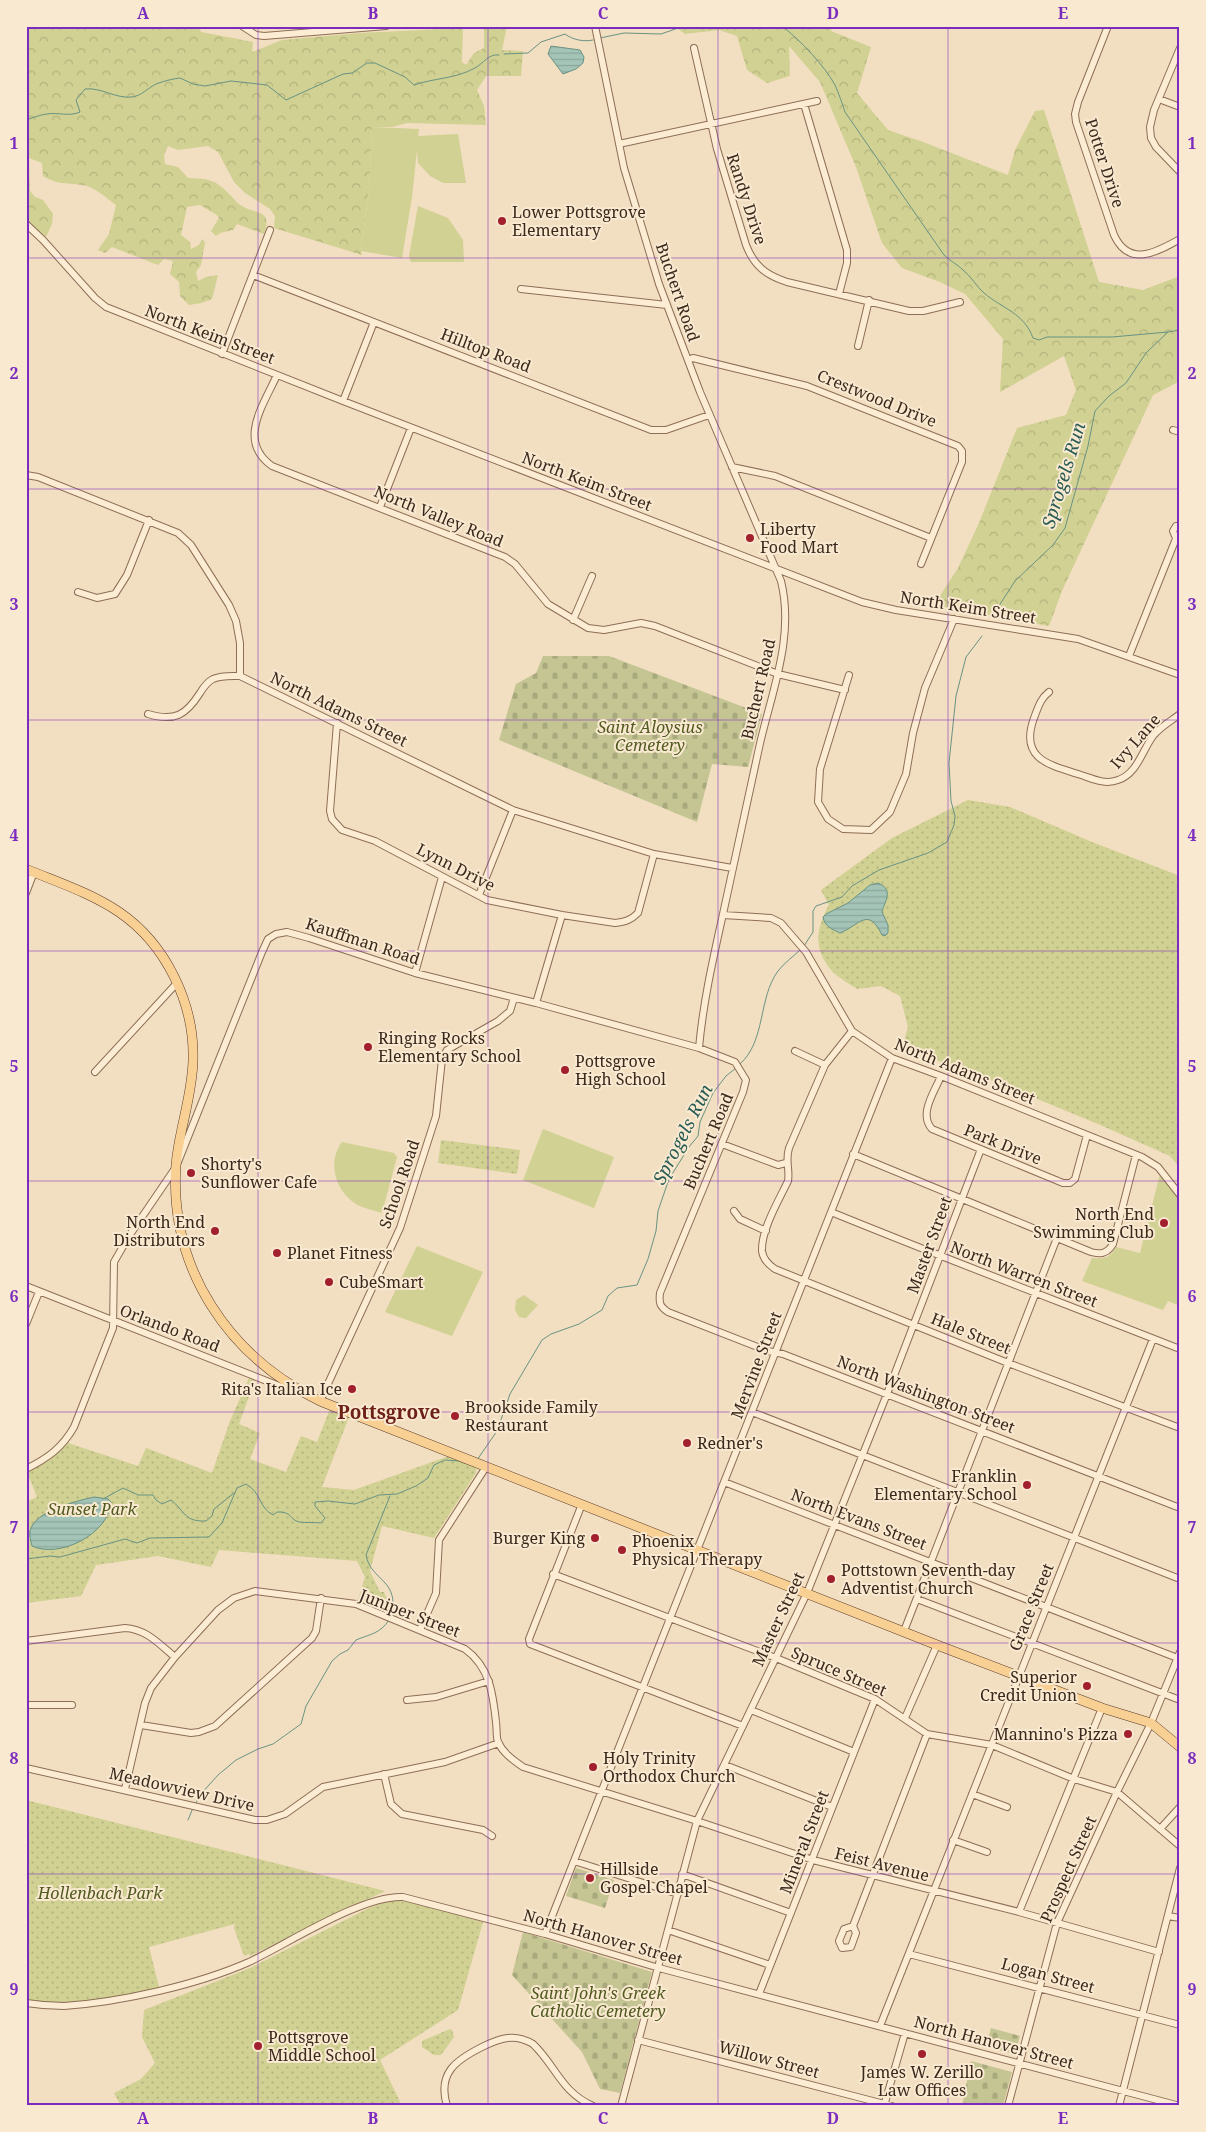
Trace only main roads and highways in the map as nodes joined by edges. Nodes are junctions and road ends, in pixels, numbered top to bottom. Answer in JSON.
{"nodes":[{"id":1,"x":30,"y":871,"type":"edge"},
{"id":2,"x":1180,"y":1746,"type":"edge"}],
"edges":[{"from":1,"to":2,"type":"main road"}]}
